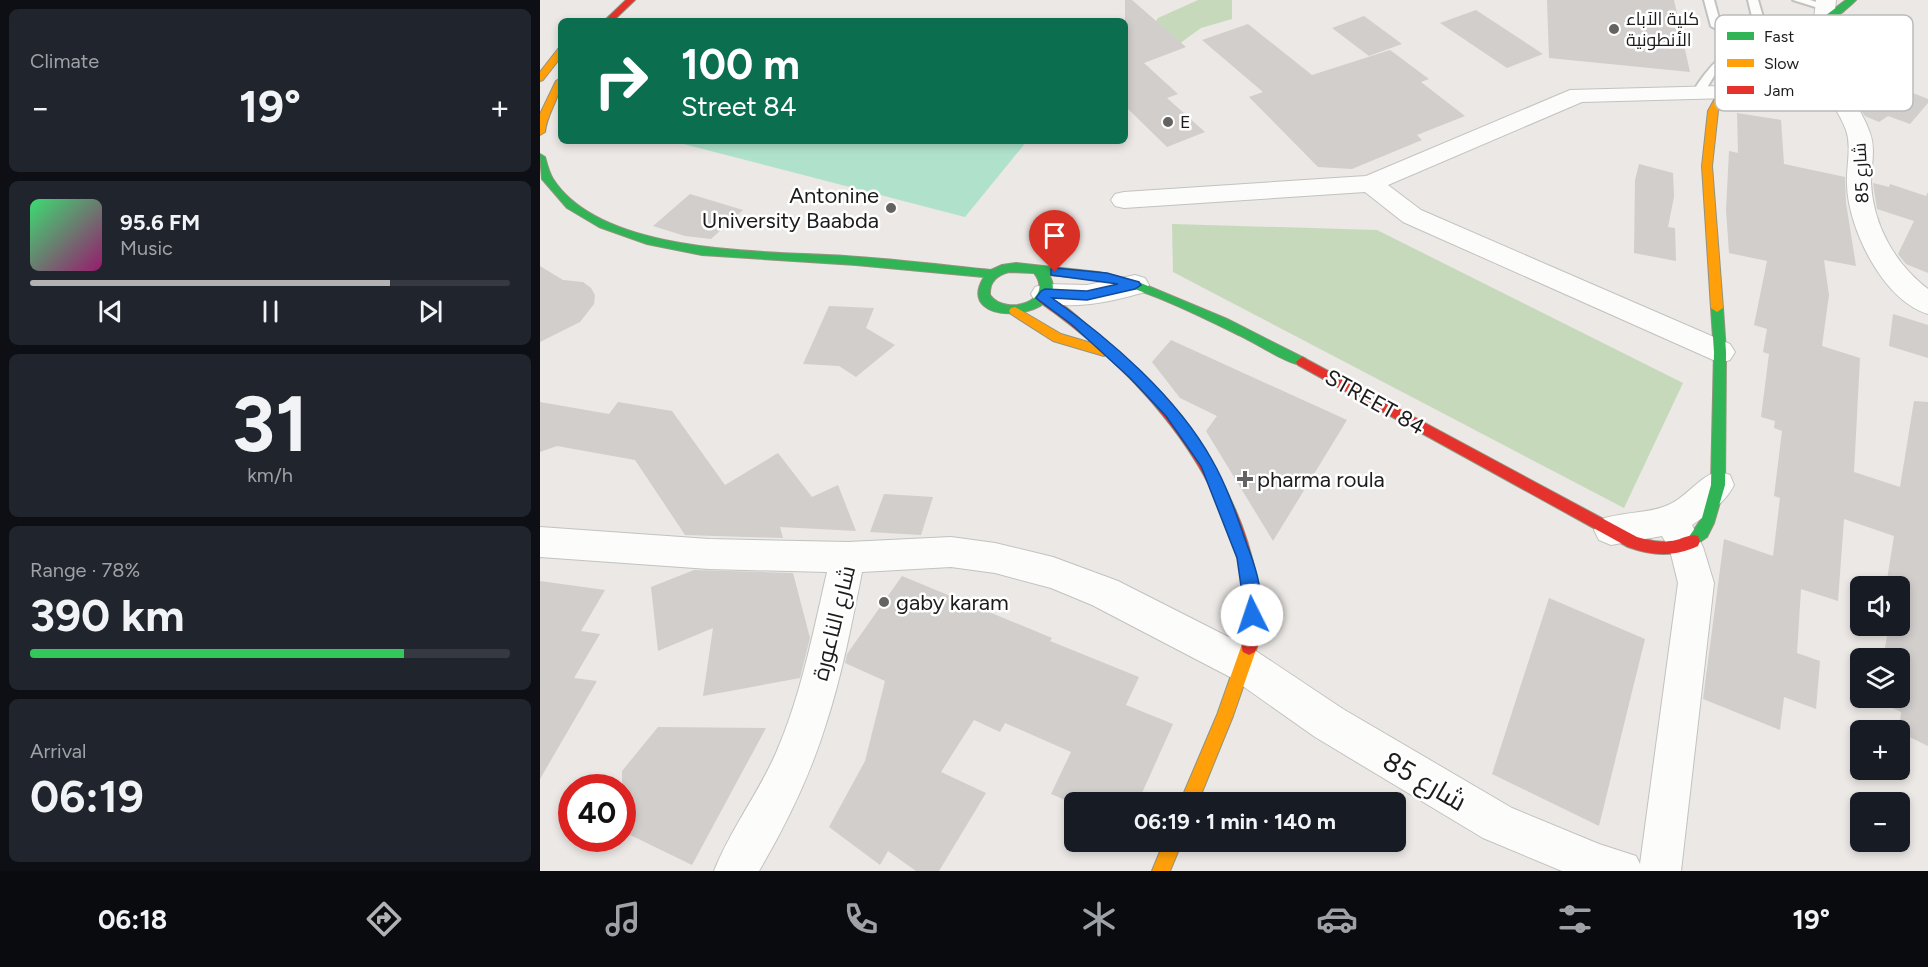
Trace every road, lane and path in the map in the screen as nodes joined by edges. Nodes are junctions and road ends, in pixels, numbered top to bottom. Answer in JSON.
{"nodes":[{"id":1,"x":631,"y":0,"type":"edge"},
{"id":2,"x":1709,"y":0,"type":"edge"},
{"id":3,"x":1753,"y":0,"type":"edge"},
{"id":4,"x":1798,"y":0,"type":"edge"},
{"id":5,"x":1852,"y":0,"type":"edge"},
{"id":6,"x":1828,"y":10,"type":"edge"},
{"id":7,"x":1757,"y":15,"type":"edge"},
{"id":8,"x":611,"y":18,"type":"edge"},
{"id":9,"x":1715,"y":22,"type":"edge"},
{"id":10,"x":558,"y":55,"type":"edge"},
{"id":11,"x":1715,"y":67,"type":"edge"},
{"id":12,"x":540,"y":78,"type":"edge"},
{"id":13,"x":558,"y":85,"type":"edge"},
{"id":14,"x":1715,"y":89,"type":"edge"},
{"id":15,"x":540,"y":90,"type":"edge"},
{"id":16,"x":1710,"y":93,"type":"junction"},
{"id":17,"x":1846,"y":111,"type":"edge"},
{"id":18,"x":540,"y":132,"type":"edge"},
{"id":19,"x":540,"y":157,"type":"edge"},
{"id":20,"x":1370,"y":184,"type":"junction"},
{"id":21,"x":1124,"y":200,"type":"dead end"},
{"id":22,"x":679,"y":261,"type":"dead end"},
{"id":23,"x":994,"y":274,"type":"junction"},
{"id":24,"x":920,"y":281,"type":"dead end"},
{"id":25,"x":1135,"y":285,"type":"joint"},
{"id":26,"x":1042,"y":287,"type":"junction"},
{"id":27,"x":967,"y":292,"type":"dead end"},
{"id":28,"x":985,"y":299,"type":"junction"},
{"id":29,"x":1928,"y":304,"type":"edge"},
{"id":30,"x":1015,"y":311,"type":"junction"},
{"id":31,"x":1108,"y":352,"type":"junction"},
{"id":32,"x":1720,"y":352,"type":"junction"},
{"id":33,"x":1718,"y":485,"type":"joint"},
{"id":34,"x":1611,"y":530,"type":"joint"},
{"id":35,"x":1679,"y":534,"type":"junction"},
{"id":36,"x":540,"y":542,"type":"edge"},
{"id":37,"x":849,"y":557,"type":"junction"},
{"id":38,"x":1243,"y":664,"type":"junction"},
{"id":39,"x":1193,"y":792,"type":"edge"},
{"id":40,"x":1169,"y":852,"type":"edge"},
{"id":41,"x":735,"y":871,"type":"edge"},
{"id":42,"x":1161,"y":871,"type":"edge"},
{"id":43,"x":1621,"y":871,"type":"edge"},
{"id":44,"x":1660,"y":871,"type":"edge"}],
"edges":[{"from":1,"to":8,"type":"street"},
{"from":2,"to":9,"type":"lane"},
{"from":3,"to":7,"type":"lane"},
{"from":4,"to":6,"type":"lane"},
{"from":5,"to":6,"type":"street","name":"STREET 84"},
{"from":10,"to":12,"type":"street"},
{"from":11,"to":16,"type":"lane"},
{"from":13,"to":15,"type":"street"},
{"from":13,"to":18,"type":"street"},
{"from":14,"to":16,"type":"street","name":"STREET 84"},
{"from":16,"to":20,"type":"street"},
{"from":16,"to":32,"type":"street","name":"STREET 84"},
{"from":17,"to":29,"type":"street","name":"شارع 85"},
{"from":19,"to":23,"type":"street"},
{"from":20,"to":21,"type":"street"},
{"from":20,"to":32,"type":"street"},
{"from":22,"to":24,"type":"street"},
{"from":23,"to":26,"type":"street"},
{"from":23,"to":28,"type":"street"},
{"from":25,"to":26,"type":"street","name":"STREET 84"},
{"from":25,"to":34,"type":"street","name":"STREET 84"},
{"from":26,"to":30,"type":"street"},
{"from":26,"to":31,"type":"street"},
{"from":27,"to":28,"type":"street"},
{"from":28,"to":30,"type":"street"},
{"from":30,"to":31,"type":"street"},
{"from":31,"to":38,"type":"street"},
{"from":32,"to":33,"type":"street","name":"STREET 84"},
{"from":33,"to":35,"type":"street","name":"STREET 84"},
{"from":34,"to":35,"type":"street","name":"STREET 84"},
{"from":35,"to":44,"type":"street"},
{"from":36,"to":37,"type":"street"},
{"from":37,"to":38,"type":"street","name":"شارع الناعورة"},
{"from":37,"to":41,"type":"street","name":"شارع الناعورة"},
{"from":38,"to":39,"type":"street"},
{"from":38,"to":43,"type":"street","name":"شارع 85"},
{"from":40,"to":42,"type":"street"}]}
